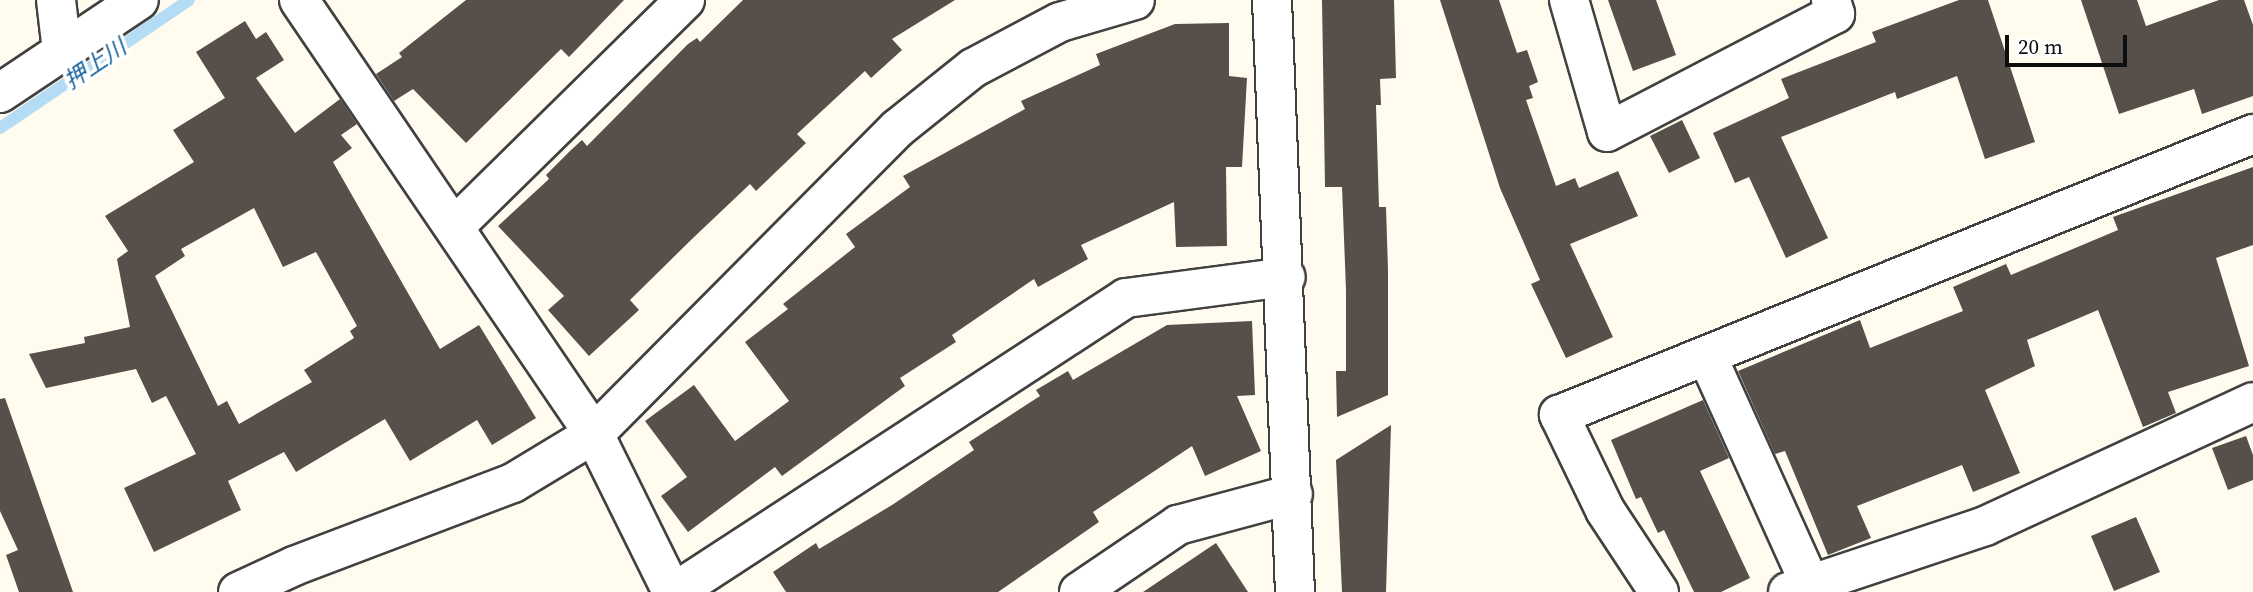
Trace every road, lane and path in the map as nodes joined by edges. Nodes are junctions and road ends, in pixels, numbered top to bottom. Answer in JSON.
{"nodes":[{"id":1,"x":56,"y":0,"type":"edge"},
{"id":2,"x":139,"y":0,"type":"edge"},
{"id":3,"x":299,"y":0,"type":"edge"},
{"id":4,"x":685,"y":0,"type":"edge"},
{"id":5,"x":1135,"y":0,"type":"edge"},
{"id":6,"x":1272,"y":0,"type":"edge"},
{"id":7,"x":1569,"y":0,"type":"edge"},
{"id":8,"x":1831,"y":0,"type":"edge"},
{"id":9,"x":62,"y":51,"type":"junction"},
{"id":10,"x":0,"y":93,"type":"edge"},
{"id":11,"x":2253,"y":134,"type":"edge"},
{"id":12,"x":454,"y":227,"type":"junction"},
{"id":13,"x":1286,"y":277,"type":"junction"},
{"id":14,"x":1707,"y":356,"type":"junction"},
{"id":15,"x":2253,"y":402,"type":"edge"},
{"id":16,"x":594,"y":434,"type":"junction"},
{"id":17,"x":1293,"y":494,"type":"junction"},
{"id":18,"x":299,"y":579,"type":"edge"},
{"id":19,"x":1799,"y":588,"type":"edge"},
{"id":20,"x":238,"y":592,"type":"edge"},
{"id":21,"x":673,"y":592,"type":"edge"},
{"id":22,"x":1079,"y":592,"type":"edge"},
{"id":23,"x":1295,"y":592,"type":"edge"},
{"id":24,"x":1659,"y":592,"type":"edge"}],
"edges":[{"from":1,"to":9,"type":"street"},
{"from":2,"to":9,"type":"street"},
{"from":3,"to":12,"type":"street"},
{"from":4,"to":12,"type":"street"},
{"from":5,"to":16,"type":"street"},
{"from":6,"to":13,"type":"street"},
{"from":7,"to":8,"type":"street"},
{"from":9,"to":10,"type":"street"},
{"from":11,"to":14,"type":"street"},
{"from":12,"to":16,"type":"street"},
{"from":13,"to":17,"type":"street"},
{"from":13,"to":21,"type":"street"},
{"from":14,"to":19,"type":"street"},
{"from":14,"to":24,"type":"street"},
{"from":15,"to":19,"type":"street"},
{"from":16,"to":18,"type":"street"},
{"from":16,"to":21,"type":"street"},
{"from":17,"to":22,"type":"street"},
{"from":17,"to":23,"type":"street"},
{"from":18,"to":20,"type":"street"}]}
